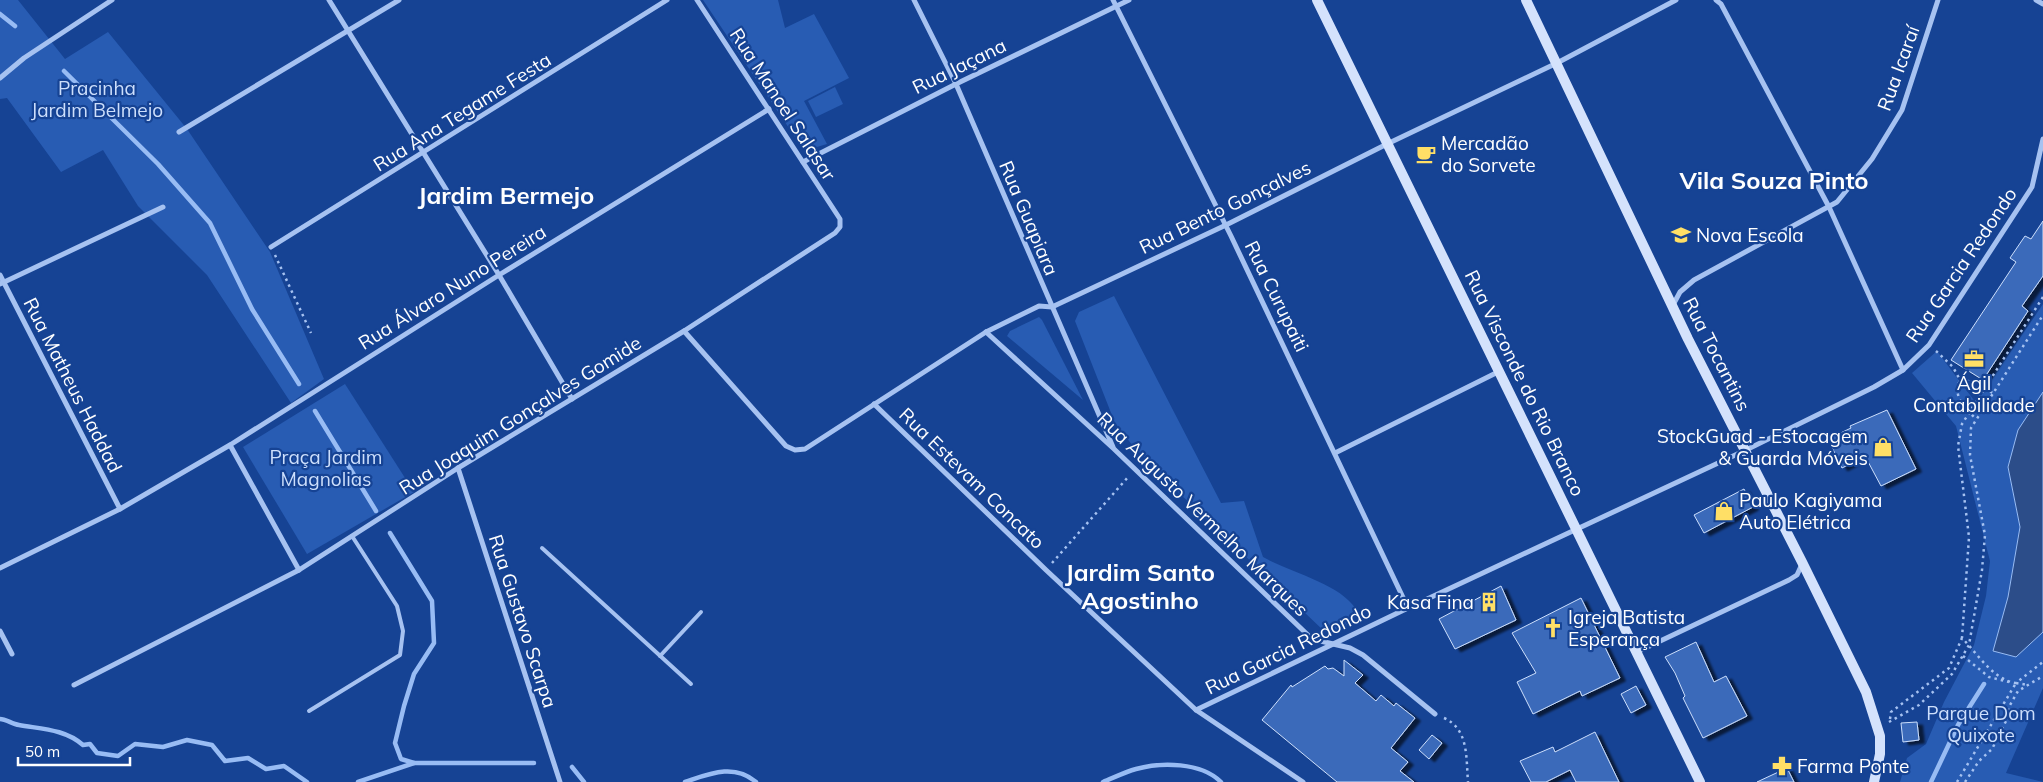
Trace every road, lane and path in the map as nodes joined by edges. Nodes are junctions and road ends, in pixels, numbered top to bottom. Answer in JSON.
{"nodes":[{"id":1,"x":112,"y":0,"type":"edge"},
{"id":2,"x":329,"y":0,"type":"edge"},
{"id":3,"x":399,"y":0,"type":"edge"},
{"id":4,"x":667,"y":0,"type":"edge"},
{"id":5,"x":697,"y":0,"type":"edge"},
{"id":6,"x":914,"y":0,"type":"edge"},
{"id":7,"x":1113,"y":0,"type":"edge"},
{"id":8,"x":1129,"y":0,"type":"edge"},
{"id":9,"x":1317,"y":0,"type":"edge"},
{"id":10,"x":1526,"y":0,"type":"edge"},
{"id":11,"x":1676,"y":0,"type":"edge"},
{"id":12,"x":1716,"y":0,"type":"edge"},
{"id":13,"x":1938,"y":0,"type":"edge"},
{"id":14,"x":2036,"y":0,"type":"edge"},
{"id":15,"x":2043,"y":4,"type":"edge"},
{"id":16,"x":1116,"y":7,"type":"junction"},
{"id":17,"x":348,"y":32,"type":"junction"},
{"id":18,"x":1557,"y":63,"type":"junction"},
{"id":19,"x":0,"y":78,"type":"edge"},
{"id":20,"x":956,"y":84,"type":"junction"},
{"id":21,"x":768,"y":109,"type":"junction"},
{"id":22,"x":180,"y":132,"type":"dead end"},
{"id":23,"x":2043,"y":139,"type":"edge"},
{"id":24,"x":1387,"y":144,"type":"junction"},
{"id":25,"x":423,"y":154,"type":"junction"},
{"id":26,"x":803,"y":162,"type":"junction"},
{"id":27,"x":162,"y":207,"type":"dead end"},
{"id":28,"x":1829,"y":208,"type":"junction"},
{"id":29,"x":1226,"y":225,"type":"junction"},
{"id":30,"x":840,"y":227,"type":"joint"},
{"id":31,"x":271,"y":248,"type":"joint"},
{"id":32,"x":499,"y":274,"type":"junction"},
{"id":33,"x":0,"y":275,"type":"edge"},
{"id":34,"x":2,"y":283,"type":"edge"},
{"id":35,"x":2043,"y":297,"type":"edge"},
{"id":36,"x":1673,"y":306,"type":"junction"},
{"id":37,"x":1052,"y":307,"type":"junction"},
{"id":38,"x":2043,"y":315,"type":"edge"},
{"id":39,"x":684,"y":331,"type":"junction"},
{"id":40,"x":986,"y":332,"type":"junction"},
{"id":41,"x":311,"y":333,"type":"dead end"},
{"id":42,"x":1929,"y":345,"type":"junction"},
{"id":43,"x":1903,"y":370,"type":"junction"},
{"id":44,"x":1500,"y":371,"type":"junction"},
{"id":45,"x":1960,"y":380,"type":"junction"},
{"id":46,"x":1985,"y":389,"type":"junction"},
{"id":47,"x":1993,"y":393,"type":"junction"},
{"id":48,"x":572,"y":399,"type":"junction"},
{"id":49,"x":874,"y":404,"type":"junction"},
{"id":50,"x":1970,"y":413,"type":"junction"},
{"id":51,"x":1976,"y":419,"type":"junction"},
{"id":52,"x":230,"y":446,"type":"junction"},
{"id":53,"x":1114,"y":449,"type":"junction"},
{"id":54,"x":1746,"y":450,"type":"junction"},
{"id":55,"x":1335,"y":453,"type":"junction"},
{"id":56,"x":458,"y":468,"type":"junction"},
{"id":57,"x":1135,"y":469,"type":"junction"},
{"id":58,"x":120,"y":509,"type":"junction"},
{"id":59,"x":1577,"y":529,"type":"junction"},
{"id":60,"x":352,"y":536,"type":"junction"},
{"id":61,"x":542,"y":548,"type":"dead end"},
{"id":62,"x":1802,"y":562,"type":"junction"},
{"id":63,"x":0,"y":568,"type":"edge"},
{"id":64,"x":299,"y":570,"type":"junction"},
{"id":65,"x":1046,"y":570,"type":"junction"},
{"id":66,"x":1408,"y":608,"type":"junction"},
{"id":67,"x":701,"y":612,"type":"dead end"},
{"id":68,"x":0,"y":631,"type":"edge"},
{"id":69,"x":1962,"y":638,"type":"junction"},
{"id":70,"x":1333,"y":644,"type":"junction"},
{"id":71,"x":1969,"y":645,"type":"junction"},
{"id":72,"x":1637,"y":652,"type":"junction"},
{"id":73,"x":12,"y":654,"type":"dead end"},
{"id":74,"x":660,"y":656,"type":"junction"},
{"id":75,"x":1963,"y":656,"type":"junction"},
{"id":76,"x":2043,"y":662,"type":"edge"},
{"id":77,"x":2043,"y":676,"type":"edge"},
{"id":78,"x":2012,"y":682,"type":"junction"},
{"id":79,"x":2016,"y":683,"type":"junction"},
{"id":80,"x":691,"y":684,"type":"dead end"},
{"id":81,"x":74,"y":685,"type":"dead end"},
{"id":82,"x":2029,"y":685,"type":"junction"},
{"id":83,"x":1196,"y":710,"type":"junction"},
{"id":84,"x":309,"y":711,"type":"dead end"},
{"id":85,"x":1435,"y":714,"type":"joint"},
{"id":86,"x":1890,"y":720,"type":"junction"},
{"id":87,"x":1890,"y":727,"type":"dead end"},
{"id":88,"x":1880,"y":736,"type":"junction"},
{"id":89,"x":560,"y":782,"type":"edge"},
{"id":90,"x":1303,"y":782,"type":"edge"},
{"id":91,"x":1468,"y":782,"type":"edge"},
{"id":92,"x":1700,"y":782,"type":"edge"},
{"id":93,"x":1874,"y":782,"type":"edge"},
{"id":94,"x":1957,"y":782,"type":"edge"},
{"id":95,"x":1965,"y":782,"type":"edge"}],
"edges":[{"from":1,"to":19,"type":"street"},
{"from":2,"to":17,"type":"street"},
{"from":3,"to":17,"type":"street"},
{"from":4,"to":25,"type":"street","name":"Rua Ana Tegame Festa"},
{"from":5,"to":21,"type":"street","name":"Rua Manoel Salasar"},
{"from":6,"to":20,"type":"street","name":"Rua Guapiara"},
{"from":7,"to":16,"type":"street","name":"Rua Curupaiti"},
{"from":8,"to":16,"type":"street","name":"Rua Jaçana"},
{"from":9,"to":24,"type":"main road","name":"Rua Visconde do Rio Branco"},
{"from":10,"to":18,"type":"main road","name":"Rua Tocantins"},
{"from":11,"to":18,"type":"street","name":"Rua Bento Gonçalves"},
{"from":12,"to":28,"type":"street"},
{"from":13,"to":28,"type":"street","name":"Rua Icaraí"},
{"from":14,"to":15,"type":"street"},
{"from":16,"to":20,"type":"street","name":"Rua Jaçana"},
{"from":16,"to":29,"type":"street","name":"Rua Curupaiti"},
{"from":17,"to":22,"type":"street"},
{"from":17,"to":25,"type":"street"},
{"from":18,"to":24,"type":"street","name":"Rua Bento Gonçalves"},
{"from":18,"to":36,"type":"main road","name":"Rua Tocantins"},
{"from":20,"to":26,"type":"street","name":"Rua Jaçana"},
{"from":20,"to":37,"type":"street","name":"Rua Guapiara"},
{"from":21,"to":26,"type":"street","name":"Rua Manoel Salasar"},
{"from":21,"to":32,"type":"street","name":"Rua Álvaro Nuno Pereira"},
{"from":23,"to":42,"type":"street","name":"Rua Garcia Redondo"},
{"from":24,"to":29,"type":"street","name":"Rua Bento Gonçalves"},
{"from":24,"to":44,"type":"main road","name":"Rua Visconde do Rio Branco"},
{"from":25,"to":31,"type":"street","name":"Rua Ana Tegame Festa"},
{"from":25,"to":32,"type":"street"},
{"from":26,"to":30,"type":"street","name":"Rua Manoel Salasar"},
{"from":27,"to":34,"type":"street"},
{"from":28,"to":36,"type":"street","name":"Rua Icaraí"},
{"from":28,"to":43,"type":"street"},
{"from":29,"to":37,"type":"street","name":"Rua Bento Gonçalves"},
{"from":29,"to":55,"type":"street","name":"Rua Curupaiti"},
{"from":30,"to":39,"type":"street","name":"Rua Joaquim Gonçalves Gomide"},
{"from":31,"to":41,"type":"path"},
{"from":32,"to":48,"type":"street"},
{"from":32,"to":52,"type":"street","name":"Rua Álvaro Nuno Pereira"},
{"from":33,"to":34,"type":"street","name":"Rua Matheus Haddad"},
{"from":34,"to":58,"type":"street","name":"Rua Matheus Haddad"},
{"from":35,"to":46,"type":"path"},
{"from":36,"to":54,"type":"main road","name":"Rua Tocantins"},
{"from":37,"to":40,"type":"street","name":"Rua Bento Gonçalves"},
{"from":37,"to":53,"type":"street","name":"Rua Guapiara"},
{"from":38,"to":47,"type":"path"},
{"from":39,"to":48,"type":"street","name":"Rua Joaquim Gonçalves Gomide"},
{"from":39,"to":49,"type":"street","name":"Rua Bento Gonçalves"},
{"from":40,"to":49,"type":"street","name":"Rua Bento Gonçalves"},
{"from":40,"to":53,"type":"street","name":"Rua Augusto Vermelho Marques"},
{"from":42,"to":43,"type":"street","name":"Rua Garcia Redondo"},
{"from":42,"to":45,"type":"path"},
{"from":43,"to":54,"type":"street","name":"Rua Garcia Redondo"},
{"from":44,"to":55,"type":"street"},
{"from":44,"to":59,"type":"main road","name":"Rua Visconde do Rio Branco"},
{"from":45,"to":46,"type":"path"},
{"from":45,"to":50,"type":"path"},
{"from":46,"to":47,"type":"path"},
{"from":46,"to":50,"type":"path"},
{"from":47,"to":51,"type":"path"},
{"from":48,"to":56,"type":"street","name":"Rua Joaquim Gonçalves Gomide"},
{"from":49,"to":65,"type":"street","name":"Rua Estevam Concato"},
{"from":50,"to":51,"type":"path"},
{"from":50,"to":69,"type":"path"},
{"from":51,"to":71,"type":"path"},
{"from":52,"to":58,"type":"street","name":"Rua Álvaro Nuno Pereira"},
{"from":52,"to":64,"type":"street"},
{"from":53,"to":57,"type":"street","name":"Rua Augusto Vermelho Marques"},
{"from":54,"to":59,"type":"street","name":"Rua Garcia Redondo"},
{"from":54,"to":62,"type":"main road","name":"Rua Tocantins"},
{"from":55,"to":66,"type":"street","name":"Rua Curupaiti"},
{"from":56,"to":60,"type":"street","name":"Rua Joaquim Gonçalves Gomide"},
{"from":56,"to":89,"type":"street","name":"Rua Gustavo Scarpa"},
{"from":57,"to":65,"type":"path"},
{"from":57,"to":70,"type":"street","name":"Rua Augusto Vermelho Marques"},
{"from":58,"to":63,"type":"street","name":"Rua Álvaro Nuno Pereira"},
{"from":59,"to":66,"type":"street","name":"Rua Garcia Redondo"},
{"from":59,"to":72,"type":"main road","name":"Rua Visconde do Rio Branco"},
{"from":60,"to":64,"type":"street","name":"Rua Joaquim Gonçalves Gomide"},
{"from":60,"to":84,"type":"lane"},
{"from":61,"to":74,"type":"lane"},
{"from":62,"to":72,"type":"street"},
{"from":62,"to":88,"type":"main road","name":"Rua Tocantins"},
{"from":64,"to":81,"type":"street","name":"Rua Joaquim Gonçalves Gomide"},
{"from":65,"to":83,"type":"street","name":"Rua Estevam Concato"},
{"from":66,"to":70,"type":"street","name":"Rua Garcia Redondo"},
{"from":67,"to":74,"type":"lane"},
{"from":68,"to":73,"type":"street"},
{"from":69,"to":71,"type":"path"},
{"from":69,"to":86,"type":"path"},
{"from":70,"to":83,"type":"street","name":"Rua Garcia Redondo"},
{"from":70,"to":85,"type":"street","name":"Rua Augusto Vermelho Marques"},
{"from":71,"to":75,"type":"path"},
{"from":71,"to":78,"type":"path"},
{"from":72,"to":92,"type":"main road","name":"Rua Visconde do Rio Branco"},
{"from":74,"to":80,"type":"lane"},
{"from":75,"to":78,"type":"path"},
{"from":75,"to":86,"type":"path"},
{"from":76,"to":79,"type":"path"},
{"from":77,"to":82,"type":"path"},
{"from":78,"to":79,"type":"path"},
{"from":79,"to":82,"type":"path"},
{"from":79,"to":94,"type":"path"},
{"from":82,"to":95,"type":"path"},
{"from":83,"to":90,"type":"street","name":"Rua Estevam Concato"},
{"from":85,"to":91,"type":"path"},
{"from":86,"to":87,"type":"path"},
{"from":86,"to":88,"type":"path"},
{"from":88,"to":93,"type":"main road","name":"Rua Tocantins"}]}
